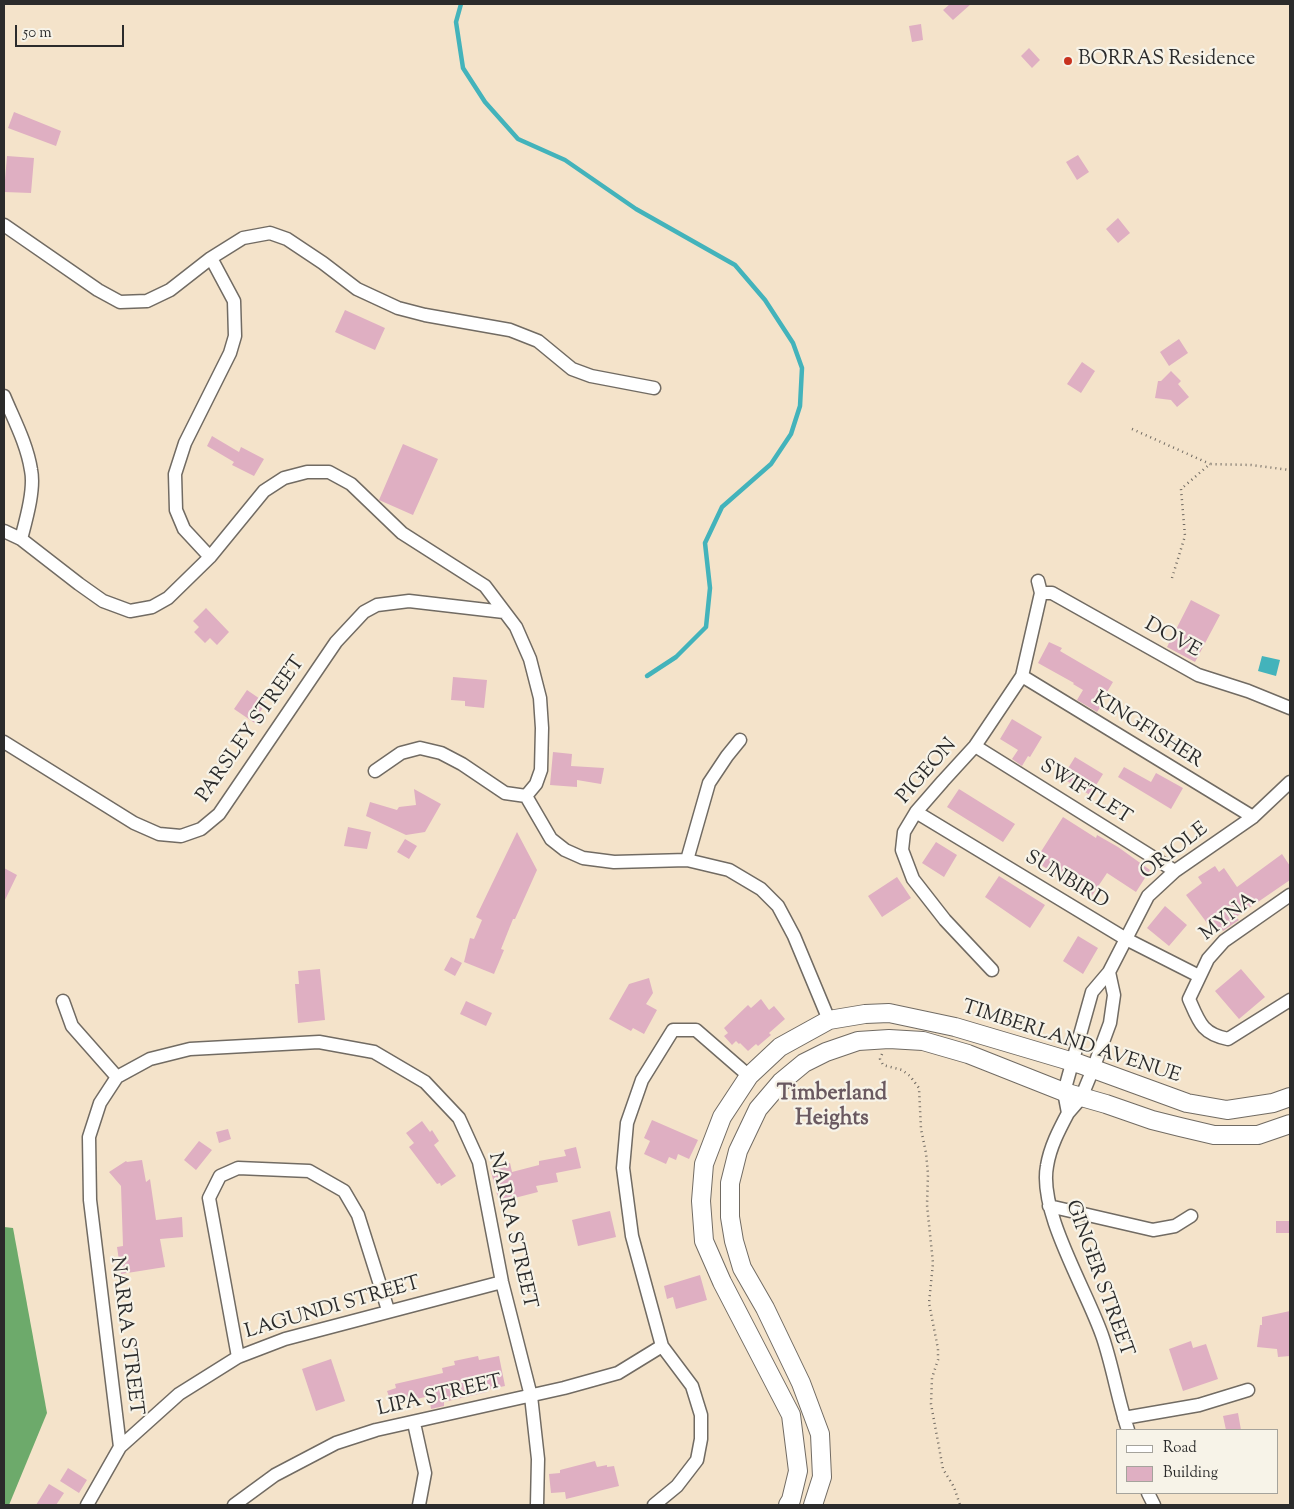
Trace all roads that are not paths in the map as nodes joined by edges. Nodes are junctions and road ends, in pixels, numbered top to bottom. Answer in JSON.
{"nodes":[{"id":1,"x":4,"y":225,"type":"edge"},
{"id":2,"x":211,"y":258,"type":"junction"},
{"id":3,"x":654,"y":388,"type":"dead end"},
{"id":4,"x":4,"y":396,"type":"edge"},
{"id":5,"x":4,"y":531,"type":"edge"},
{"id":6,"x":21,"y":539,"type":"junction"},
{"id":7,"x":210,"y":557,"type":"junction"},
{"id":8,"x":1039,"y":587,"type":"joint"},
{"id":9,"x":504,"y":612,"type":"junction"},
{"id":10,"x":1022,"y":676,"type":"junction"},
{"id":11,"x":1290,"y":708,"type":"edge"},
{"id":12,"x":740,"y":740,"type":"dead end"},
{"id":13,"x":4,"y":742,"type":"edge"},
{"id":14,"x":975,"y":746,"type":"junction"},
{"id":15,"x":375,"y":771,"type":"dead end"},
{"id":16,"x":1290,"y":782,"type":"edge"},
{"id":17,"x":526,"y":796,"type":"junction"},
{"id":18,"x":916,"y":812,"type":"junction"},
{"id":19,"x":1253,"y":817,"type":"junction"},
{"id":20,"x":687,"y":860,"type":"junction"},
{"id":21,"x":1175,"y":871,"type":"junction"},
{"id":22,"x":1290,"y":895,"type":"edge"},
{"id":23,"x":1126,"y":939,"type":"junction"},
{"id":24,"x":992,"y":970,"type":"dead end"},
{"id":25,"x":1109,"y":972,"type":"junction"},
{"id":26,"x":1199,"y":976,"type":"junction"},
{"id":27,"x":1290,"y":1000,"type":"edge"},
{"id":28,"x":63,"y":1001,"type":"dead end"},
{"id":29,"x":829,"y":1020,"type":"junction"},
{"id":30,"x":1073,"y":1062,"type":"junction"},
{"id":31,"x":1093,"y":1069,"type":"junction"},
{"id":32,"x":749,"y":1076,"type":"junction"},
{"id":33,"x":117,"y":1078,"type":"junction"},
{"id":34,"x":1064,"y":1092,"type":"junction"},
{"id":35,"x":1290,"y":1097,"type":"edge"},
{"id":36,"x":1081,"y":1098,"type":"junction"},
{"id":37,"x":1068,"y":1113,"type":"junction"},
{"id":38,"x":1290,"y":1124,"type":"edge"},
{"id":39,"x":1049,"y":1206,"type":"junction"},
{"id":40,"x":1191,"y":1216,"type":"dead end"},
{"id":41,"x":502,"y":1282,"type":"junction"},
{"id":42,"x":765,"y":1308,"type":"junction"},
{"id":43,"x":388,"y":1310,"type":"junction"},
{"id":44,"x":742,"y":1318,"type":"junction"},
{"id":45,"x":662,"y":1346,"type":"junction"},
{"id":46,"x":238,"y":1357,"type":"junction"},
{"id":47,"x":1248,"y":1390,"type":"dead end"},
{"id":48,"x":531,"y":1396,"type":"junction"},
{"id":49,"x":414,"y":1423,"type":"junction"},
{"id":50,"x":1126,"y":1424,"type":"edge"},
{"id":51,"x":120,"y":1447,"type":"junction"},
{"id":52,"x":87,"y":1505,"type":"edge"},
{"id":53,"x":234,"y":1505,"type":"edge"},
{"id":54,"x":419,"y":1505,"type":"edge"},
{"id":55,"x":537,"y":1505,"type":"edge"},
{"id":56,"x":654,"y":1505,"type":"edge"},
{"id":57,"x":788,"y":1505,"type":"edge"},
{"id":58,"x":813,"y":1505,"type":"edge"}],
"edges":[{"from":1,"to":2,"type":"street"},
{"from":2,"to":3,"type":"street"},
{"from":2,"to":7,"type":"street"},
{"from":4,"to":6,"type":"street"},
{"from":5,"to":6,"type":"street"},
{"from":6,"to":7,"type":"street"},
{"from":7,"to":9,"type":"street"},
{"from":8,"to":10,"type":"street","name":"PIGEON"},
{"from":8,"to":11,"type":"street","name":"DOVE"},
{"from":9,"to":13,"type":"street","name":"PARSLEY STREET"},
{"from":9,"to":17,"type":"street"},
{"from":10,"to":14,"type":"street","name":"PIGEON"},
{"from":10,"to":19,"type":"street","name":"KINGFISHER"},
{"from":12,"to":20,"type":"street"},
{"from":14,"to":18,"type":"street","name":"PIGEON"},
{"from":14,"to":21,"type":"street","name":"SWIFTLET"},
{"from":15,"to":17,"type":"street"},
{"from":16,"to":19,"type":"street","name":"ORIOLE"},
{"from":17,"to":20,"type":"street"},
{"from":18,"to":23,"type":"street","name":"SUNBIRD"},
{"from":18,"to":24,"type":"street","name":"PIGEON"},
{"from":19,"to":21,"type":"street","name":"ORIOLE"},
{"from":20,"to":29,"type":"street"},
{"from":21,"to":23,"type":"street","name":"ORIOLE"},
{"from":22,"to":26,"type":"street","name":"MYNA"},
{"from":23,"to":25,"type":"street","name":"ORIOLE"},
{"from":23,"to":26,"type":"street","name":"SUNBIRD"},
{"from":25,"to":30,"type":"street","name":"ORIOLE"},
{"from":25,"to":31,"type":"street","name":"GINGER STREET"},
{"from":26,"to":27,"type":"street","name":"MYNA"},
{"from":28,"to":33,"type":"street"},
{"from":29,"to":30,"type":"street","name":"TIMBERLAND AVENUE"},
{"from":29,"to":32,"type":"street","name":"TIMBERLAND AVENUE"},
{"from":30,"to":31,"type":"street","name":"TIMBERLAND AVENUE"},
{"from":30,"to":34,"type":"street"},
{"from":31,"to":35,"type":"street","name":"TIMBERLAND AVENUE"},
{"from":31,"to":36,"type":"street","name":"GINGER STREET"},
{"from":32,"to":44,"type":"street","name":"TIMBERLAND AVENUE"},
{"from":32,"to":45,"type":"street"},
{"from":33,"to":41,"type":"street","name":"NARRA STREET"},
{"from":33,"to":51,"type":"street","name":"NARRA STREET"},
{"from":34,"to":36,"type":"street"},
{"from":34,"to":37,"type":"street"},
{"from":34,"to":42,"type":"street"},
{"from":36,"to":37,"type":"street","name":"GINGER STREET"},
{"from":36,"to":38,"type":"street"},
{"from":37,"to":39,"type":"street","name":"GINGER STREET"},
{"from":39,"to":40,"type":"street"},
{"from":39,"to":50,"type":"street","name":"GINGER STREET"},
{"from":41,"to":43,"type":"street","name":"LAGUNDI STREET"},
{"from":41,"to":48,"type":"street","name":"NARRA STREET"},
{"from":42,"to":44,"type":"street"},
{"from":42,"to":58,"type":"street"},
{"from":43,"to":46,"type":"street","name":"LAGUNDI STREET"},
{"from":43,"to":46,"type":"street"},
{"from":44,"to":57,"type":"street","name":"TIMBERLAND AVENUE"},
{"from":45,"to":48,"type":"street","name":"LIPA STREET"},
{"from":45,"to":56,"type":"street"},
{"from":46,"to":51,"type":"street","name":"LAGUNDI STREET"},
{"from":47,"to":50,"type":"street"},
{"from":48,"to":49,"type":"street","name":"LIPA STREET"},
{"from":48,"to":55,"type":"street","name":"NARRA STREET"},
{"from":49,"to":53,"type":"street","name":"LIPA STREET"},
{"from":49,"to":54,"type":"street"},
{"from":51,"to":52,"type":"street","name":"LAGUNDI STREET"}]}
